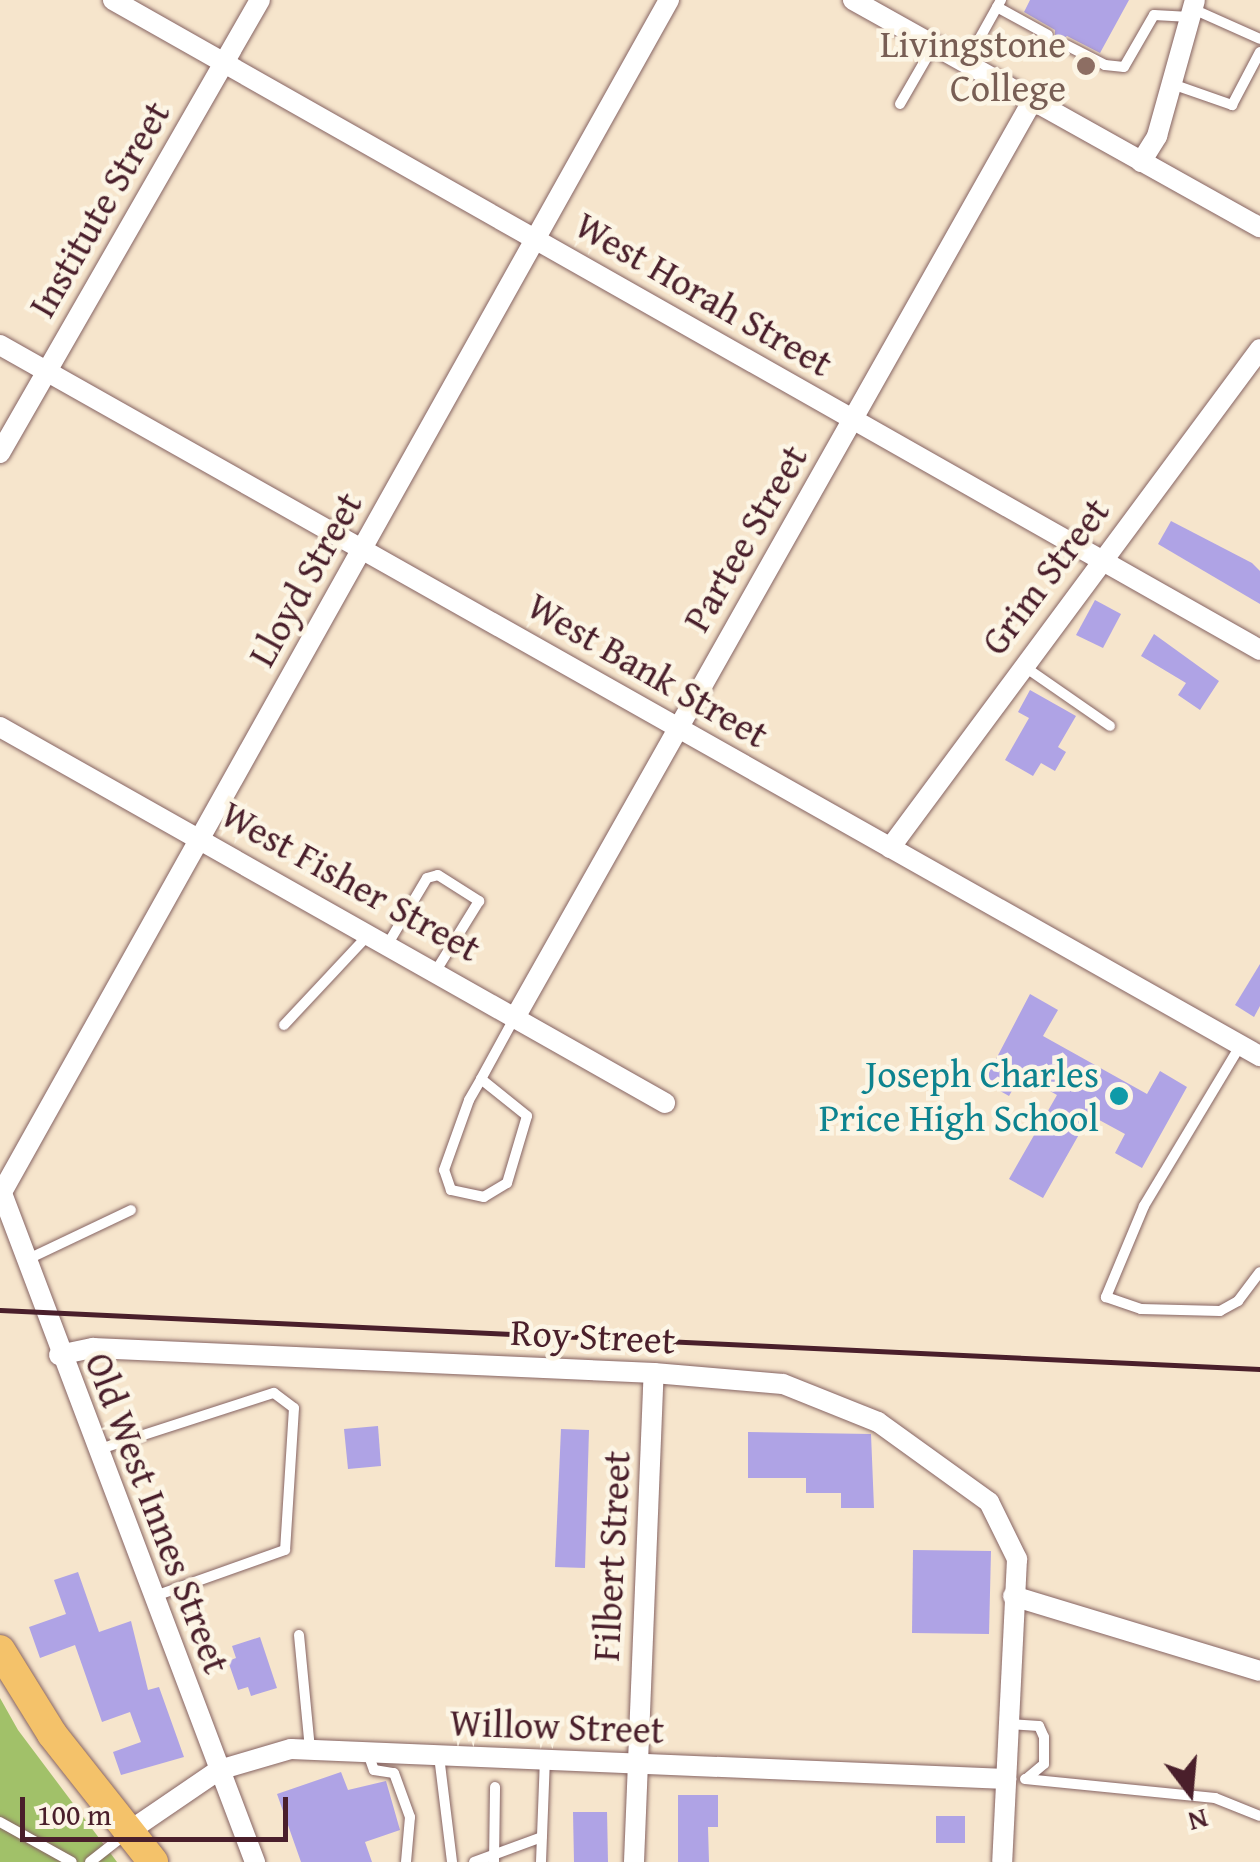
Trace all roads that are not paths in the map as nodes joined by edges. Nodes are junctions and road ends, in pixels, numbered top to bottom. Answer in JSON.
{"nodes":[{"id":1,"x":112,"y":0,"type":"edge"},
{"id":2,"x":260,"y":0,"type":"edge"},
{"id":3,"x":669,"y":0,"type":"edge"},
{"id":4,"x":853,"y":0,"type":"edge"},
{"id":5,"x":999,"y":3,"type":"edge"},
{"id":6,"x":1192,"y":8,"type":"edge"},
{"id":7,"x":1048,"y":35,"type":"dead end"},
{"id":8,"x":1260,"y":39,"type":"edge"},
{"id":9,"x":934,"y":44,"type":"junction"},
{"id":10,"x":1066,"y":44,"type":"dead end"},
{"id":11,"x":1260,"y":52,"type":"edge"},
{"id":12,"x":967,"y":62,"type":"junction"},
{"id":13,"x":224,"y":63,"type":"junction"},
{"id":14,"x":1172,"y":84,"type":"junction"},
{"id":15,"x":1034,"y":98,"type":"junction"},
{"id":16,"x":900,"y":104,"type":"dead end"},
{"id":17,"x":1141,"y":162,"type":"junction"},
{"id":18,"x":1260,"y":227,"type":"edge"},
{"id":19,"x":539,"y":241,"type":"junction"},
{"id":20,"x":0,"y":345,"type":"edge"},
{"id":21,"x":1260,"y":349,"type":"edge"},
{"id":22,"x":48,"y":371,"type":"junction"},
{"id":23,"x":854,"y":419,"type":"junction"},
{"id":24,"x":0,"y":454,"type":"edge"},
{"id":25,"x":361,"y":546,"type":"junction"},
{"id":26,"x":1101,"y":560,"type":"junction"},
{"id":27,"x":1260,"y":650,"type":"edge"},
{"id":28,"x":1021,"y":664,"type":"junction"},
{"id":29,"x":1110,"y":726,"type":"dead end"},
{"id":30,"x":0,"y":727,"type":"edge"},
{"id":31,"x":676,"y":727,"type":"junction"},
{"id":32,"x":202,"y":838,"type":"junction"},
{"id":33,"x":890,"y":848,"type":"junction"},
{"id":34,"x":380,"y":937,"type":"junction"},
{"id":35,"x":437,"y":969,"type":"junction"},
{"id":36,"x":517,"y":1014,"type":"junction"},
{"id":37,"x":284,"y":1025,"type":"dead end"},
{"id":38,"x":1241,"y":1045,"type":"junction"},
{"id":39,"x":1260,"y":1056,"type":"edge"},
{"id":40,"x":481,"y":1079,"type":"junction"},
{"id":41,"x":665,"y":1102,"type":"dead end"},
{"id":42,"x":1,"y":1190,"type":"edge"},
{"id":43,"x":131,"y":1210,"type":"dead end"},
{"id":44,"x":27,"y":1260,"type":"junction"},
{"id":45,"x":1260,"y":1272,"type":"edge"},
{"id":46,"x":59,"y":1355,"type":"junction"},
{"id":47,"x":654,"y":1373,"type":"junction"},
{"id":48,"x":96,"y":1451,"type":"junction"},
{"id":49,"x":152,"y":1596,"type":"junction"},
{"id":50,"x":1013,"y":1596,"type":"junction"},
{"id":51,"x":299,"y":1635,"type":"dead end"},
{"id":52,"x":0,"y":1650,"type":"edge"},
{"id":53,"x":1260,"y":1671,"type":"edge"},
{"id":54,"x":1009,"y":1724,"type":"junction"},
{"id":55,"x":310,"y":1750,"type":"junction"},
{"id":56,"x":368,"y":1752,"type":"junction"},
{"id":57,"x":439,"y":1756,"type":"junction"},
{"id":58,"x":545,"y":1760,"type":"junction"},
{"id":59,"x":636,"y":1764,"type":"junction"},
{"id":60,"x":220,"y":1770,"type":"junction"},
{"id":61,"x":1015,"y":1779,"type":"junction"},
{"id":62,"x":496,"y":1787,"type":"dead end"},
{"id":63,"x":1260,"y":1816,"type":"edge"},
{"id":64,"x":0,"y":1822,"type":"edge"},
{"id":65,"x":128,"y":1832,"type":"junction"},
{"id":66,"x":542,"y":1837,"type":"junction"},
{"id":67,"x":494,"y":1858,"type":"edge"},
{"id":68,"x":72,"y":1862,"type":"edge"},
{"id":69,"x":90,"y":1862,"type":"edge"},
{"id":70,"x":153,"y":1862,"type":"edge"},
{"id":71,"x":254,"y":1862,"type":"edge"},
{"id":72,"x":406,"y":1862,"type":"edge"},
{"id":73,"x":452,"y":1862,"type":"edge"},
{"id":74,"x":474,"y":1862,"type":"edge"},
{"id":75,"x":542,"y":1862,"type":"edge"},
{"id":76,"x":634,"y":1862,"type":"edge"},
{"id":77,"x":1002,"y":1862,"type":"edge"}],
"edges":[{"from":1,"to":13,"type":"street","name":"West Horah Street"},
{"from":2,"to":13,"type":"street","name":"Institute Street"},
{"from":3,"to":19,"type":"street","name":"Lloyd Street"},
{"from":4,"to":9,"type":"street"},
{"from":5,"to":7,"type":"lane"},
{"from":5,"to":12,"type":"lane"},
{"from":6,"to":8,"type":"lane"},
{"from":6,"to":10,"type":"lane"},
{"from":6,"to":14,"type":"street"},
{"from":9,"to":12,"type":"street"},
{"from":9,"to":16,"type":"lane"},
{"from":11,"to":14,"type":"lane"},
{"from":12,"to":15,"type":"street"},
{"from":13,"to":19,"type":"street","name":"West Horah Street"},
{"from":13,"to":22,"type":"street","name":"Institute Street"},
{"from":14,"to":17,"type":"street"},
{"from":15,"to":17,"type":"street"},
{"from":15,"to":23,"type":"street","name":"Partee Street"},
{"from":17,"to":18,"type":"street"},
{"from":19,"to":23,"type":"street","name":"West Horah Street"},
{"from":19,"to":25,"type":"street","name":"Lloyd Street"},
{"from":20,"to":22,"type":"street","name":"West Bank Street"},
{"from":21,"to":26,"type":"street","name":"Grim Street"},
{"from":22,"to":24,"type":"street","name":"Institute Street"},
{"from":22,"to":25,"type":"street","name":"West Bank Street"},
{"from":23,"to":26,"type":"street","name":"West Horah Street"},
{"from":23,"to":31,"type":"street","name":"Partee Street"},
{"from":25,"to":31,"type":"street","name":"West Bank Street"},
{"from":25,"to":32,"type":"street","name":"Lloyd Street"},
{"from":26,"to":27,"type":"street","name":"West Horah Street"},
{"from":26,"to":28,"type":"street","name":"Grim Street"},
{"from":28,"to":29,"type":"lane"},
{"from":28,"to":33,"type":"street","name":"Grim Street"},
{"from":30,"to":32,"type":"street","name":"West Fisher Street"},
{"from":31,"to":33,"type":"street","name":"West Bank Street"},
{"from":31,"to":36,"type":"street","name":"Partee Street"},
{"from":32,"to":34,"type":"street","name":"West Fisher Street"},
{"from":32,"to":42,"type":"street","name":"Lloyd Street"},
{"from":33,"to":38,"type":"street","name":"West Bank Street"},
{"from":34,"to":35,"type":"street","name":"West Fisher Street"},
{"from":34,"to":35,"type":"lane"},
{"from":34,"to":37,"type":"lane"},
{"from":35,"to":36,"type":"street","name":"West Fisher Street"},
{"from":36,"to":40,"type":"lane"},
{"from":36,"to":41,"type":"street","name":"West Fisher Street"},
{"from":38,"to":39,"type":"street","name":"West Bank Street"},
{"from":38,"to":45,"type":"lane"},
{"from":40,"to":40,"type":"lane"},
{"from":42,"to":44,"type":"street","name":"Old West Innes Street"},
{"from":43,"to":44,"type":"lane"},
{"from":44,"to":46,"type":"street","name":"Old West Innes Street"},
{"from":46,"to":47,"type":"street","name":"Roy Street"},
{"from":46,"to":48,"type":"street","name":"Old West Innes Street"},
{"from":47,"to":50,"type":"street","name":"Roy Street"},
{"from":47,"to":59,"type":"street","name":"Filbert Street"},
{"from":48,"to":49,"type":"street","name":"Old West Innes Street"},
{"from":48,"to":49,"type":"lane"},
{"from":49,"to":60,"type":"street","name":"Old West Innes Street"},
{"from":50,"to":53,"type":"street"},
{"from":50,"to":54,"type":"street","name":"Roy Street"},
{"from":51,"to":55,"type":"lane"},
{"from":52,"to":65,"type":"main road"},
{"from":54,"to":61,"type":"street","name":"Roy Street"},
{"from":54,"to":61,"type":"lane"},
{"from":55,"to":56,"type":"street","name":"Willow Street"},
{"from":55,"to":60,"type":"street","name":"Willow Street"},
{"from":56,"to":57,"type":"street","name":"Willow Street"},
{"from":56,"to":72,"type":"lane"},
{"from":57,"to":58,"type":"street","name":"Willow Street"},
{"from":57,"to":73,"type":"lane"},
{"from":58,"to":59,"type":"street","name":"Willow Street"},
{"from":58,"to":66,"type":"lane"},
{"from":59,"to":61,"type":"street","name":"Willow Street"},
{"from":59,"to":76,"type":"street","name":"Filbert Street"},
{"from":60,"to":65,"type":"street","name":"Willow Street"},
{"from":60,"to":71,"type":"street","name":"Old West Innes Street"},
{"from":61,"to":63,"type":"lane"},
{"from":61,"to":77,"type":"street","name":"Roy Street"},
{"from":62,"to":67,"type":"lane"},
{"from":64,"to":68,"type":"lane"},
{"from":65,"to":69,"type":"lane"},
{"from":65,"to":70,"type":"main road"},
{"from":66,"to":67,"type":"lane"},
{"from":66,"to":75,"type":"lane"},
{"from":67,"to":74,"type":"lane"}]}
